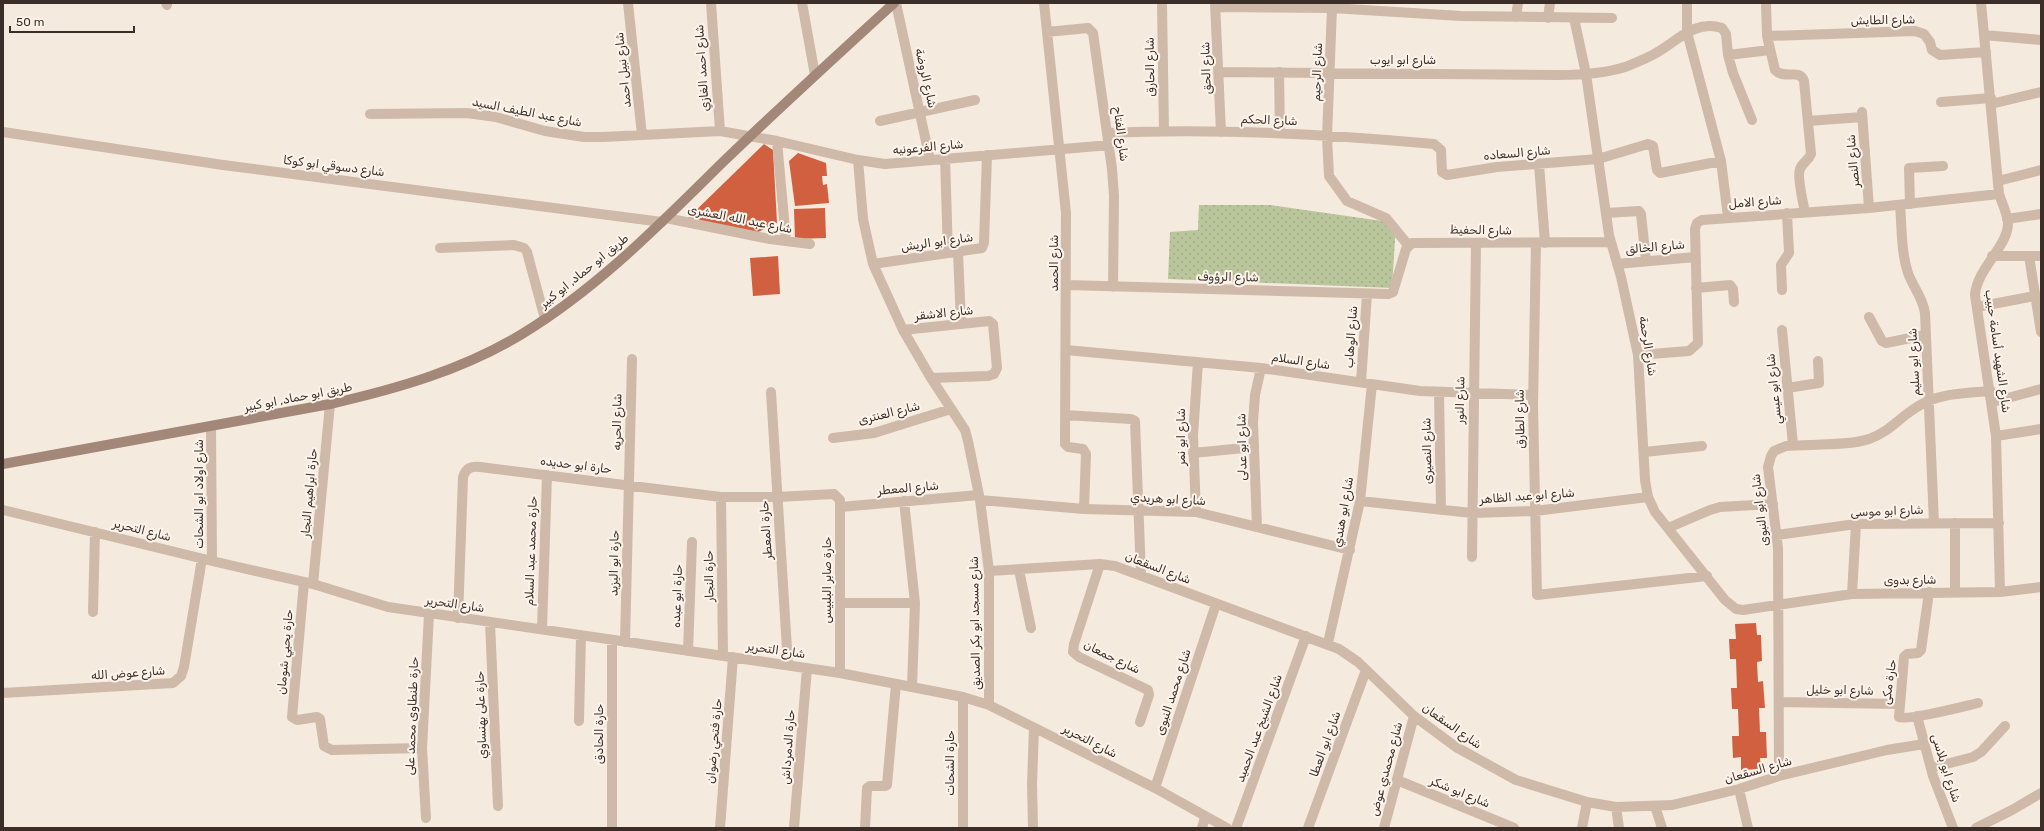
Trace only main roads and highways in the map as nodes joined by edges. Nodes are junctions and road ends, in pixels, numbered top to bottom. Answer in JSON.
{"nodes":[{"id":1,"x":895,"y":3,"type":"edge"},
{"id":2,"x":3,"y":464,"type":"edge"}],
"edges":[{"from":1,"to":2,"type":"main road","name":"طريق ابو حماد, ابو كبير"}]}
